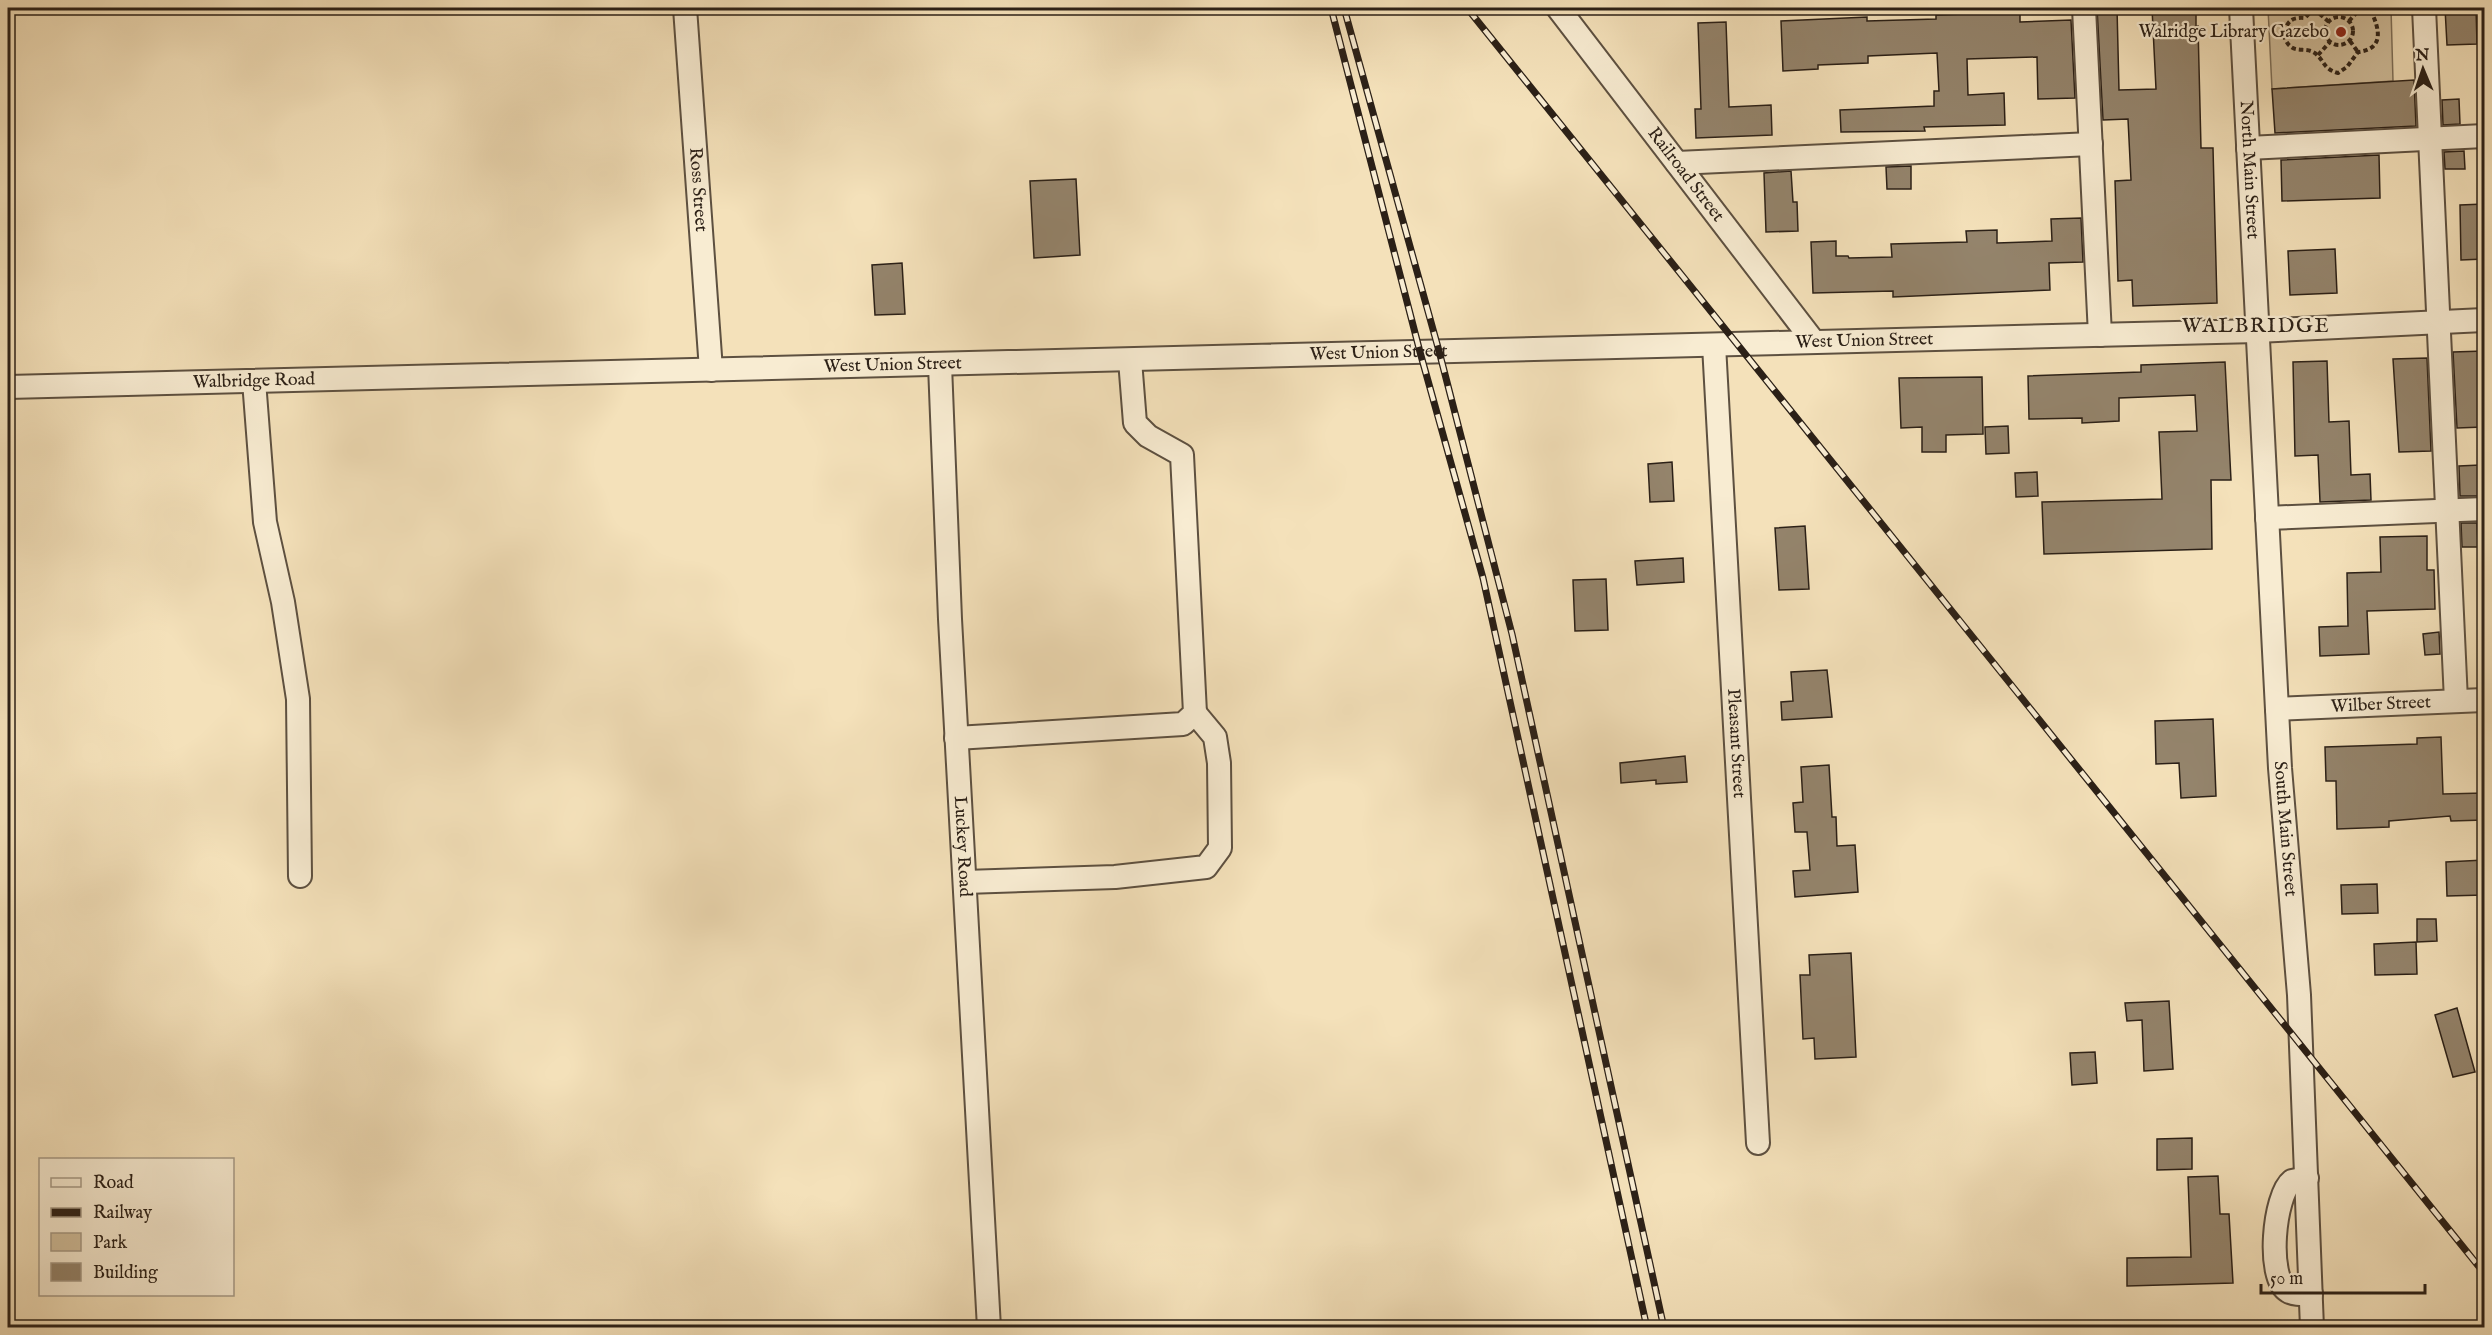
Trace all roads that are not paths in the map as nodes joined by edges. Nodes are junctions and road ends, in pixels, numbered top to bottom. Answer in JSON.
{"nodes":[{"id":1,"x":685,"y":8,"type":"edge"},
{"id":2,"x":1558,"y":8,"type":"edge"},
{"id":3,"x":2084,"y":8,"type":"edge"},
{"id":4,"x":2241,"y":8,"type":"edge"},
{"id":5,"x":2424,"y":8,"type":"edge"},
{"id":6,"x":2484,"y":136,"type":"edge"},
{"id":7,"x":2430,"y":139,"type":"junction"},
{"id":8,"x":2091,"y":144,"type":"junction"},
{"id":9,"x":2248,"y":148,"type":"junction"},
{"id":10,"x":1677,"y":163,"type":"junction"},
{"id":11,"x":2484,"y":320,"type":"edge"},
{"id":12,"x":2438,"y":322,"type":"junction"},
{"id":13,"x":2257,"y":331,"type":"junction"},
{"id":14,"x":2100,"y":335,"type":"junction"},
{"id":15,"x":1814,"y":342,"type":"junction"},
{"id":16,"x":1714,"y":345,"type":"junction"},
{"id":17,"x":1130,"y":360,"type":"junction"},
{"id":18,"x":940,"y":365,"type":"junction"},
{"id":19,"x":711,"y":370,"type":"junction"},
{"id":20,"x":501,"y":375,"type":"joint"},
{"id":21,"x":254,"y":381,"type":"junction"},
{"id":22,"x":8,"y":387,"type":"edge"},
{"id":23,"x":2484,"y":509,"type":"edge"},
{"id":24,"x":2447,"y":511,"type":"junction"},
{"id":25,"x":2267,"y":518,"type":"junction"},
{"id":26,"x":2484,"y":700,"type":"edge"},
{"id":27,"x":2456,"y":701,"type":"junction"},
{"id":28,"x":2277,"y":709,"type":"junction"},
{"id":29,"x":1195,"y":712,"type":"junction"},
{"id":30,"x":956,"y":738,"type":"junction"},
{"id":31,"x":300,"y":876,"type":"dead end"},
{"id":32,"x":965,"y":882,"type":"junction"},
{"id":33,"x":1758,"y":1143,"type":"dead end"},
{"id":34,"x":2307,"y":1179,"type":"junction"},
{"id":35,"x":2311,"y":1294,"type":"junction"},
{"id":36,"x":989,"y":1328,"type":"edge"},
{"id":37,"x":2312,"y":1328,"type":"edge"}],
"edges":[{"from":1,"to":19,"type":"street","name":"Ross Street"},
{"from":2,"to":10,"type":"street","name":"Railroad Street"},
{"from":3,"to":8,"type":"street"},
{"from":4,"to":9,"type":"street","name":"North Main Street"},
{"from":5,"to":7,"type":"street"},
{"from":6,"to":7,"type":"street"},
{"from":7,"to":9,"type":"street"},
{"from":7,"to":12,"type":"street"},
{"from":8,"to":10,"type":"street"},
{"from":8,"to":14,"type":"street"},
{"from":9,"to":13,"type":"street","name":"North Main Street"},
{"from":10,"to":15,"type":"street","name":"Railroad Street"},
{"from":11,"to":12,"type":"street","name":"West Union Street"},
{"from":12,"to":13,"type":"street","name":"West Union Street"},
{"from":12,"to":24,"type":"street"},
{"from":13,"to":14,"type":"street","name":"West Union Street"},
{"from":13,"to":25,"type":"street","name":"South Main Street"},
{"from":14,"to":15,"type":"street","name":"West Union Street"},
{"from":15,"to":16,"type":"street","name":"West Union Street"},
{"from":16,"to":17,"type":"street","name":"West Union Street"},
{"from":16,"to":33,"type":"street","name":"Pleasant Street"},
{"from":17,"to":18,"type":"street","name":"West Union Street"},
{"from":17,"to":29,"type":"street"},
{"from":18,"to":19,"type":"street","name":"West Union Street"},
{"from":18,"to":30,"type":"street","name":"Luckey Road"},
{"from":19,"to":20,"type":"street","name":"West Union Street"},
{"from":20,"to":21,"type":"street","name":"Walbridge Road"},
{"from":21,"to":22,"type":"street","name":"Walbridge Road"},
{"from":21,"to":31,"type":"street"},
{"from":23,"to":24,"type":"street"},
{"from":24,"to":25,"type":"street"},
{"from":24,"to":27,"type":"street"},
{"from":25,"to":28,"type":"street","name":"South Main Street"},
{"from":26,"to":27,"type":"street","name":"Wilber Street"},
{"from":27,"to":28,"type":"street","name":"Wilber Street"},
{"from":28,"to":34,"type":"street","name":"South Main Street"},
{"from":29,"to":30,"type":"street"},
{"from":29,"to":32,"type":"street"},
{"from":30,"to":32,"type":"street","name":"Luckey Road"},
{"from":32,"to":36,"type":"street","name":"Luckey Road"},
{"from":34,"to":35,"type":"street","name":"South Main Street"},
{"from":34,"to":35,"type":"street"},
{"from":35,"to":37,"type":"street","name":"South Main Street"}]}
